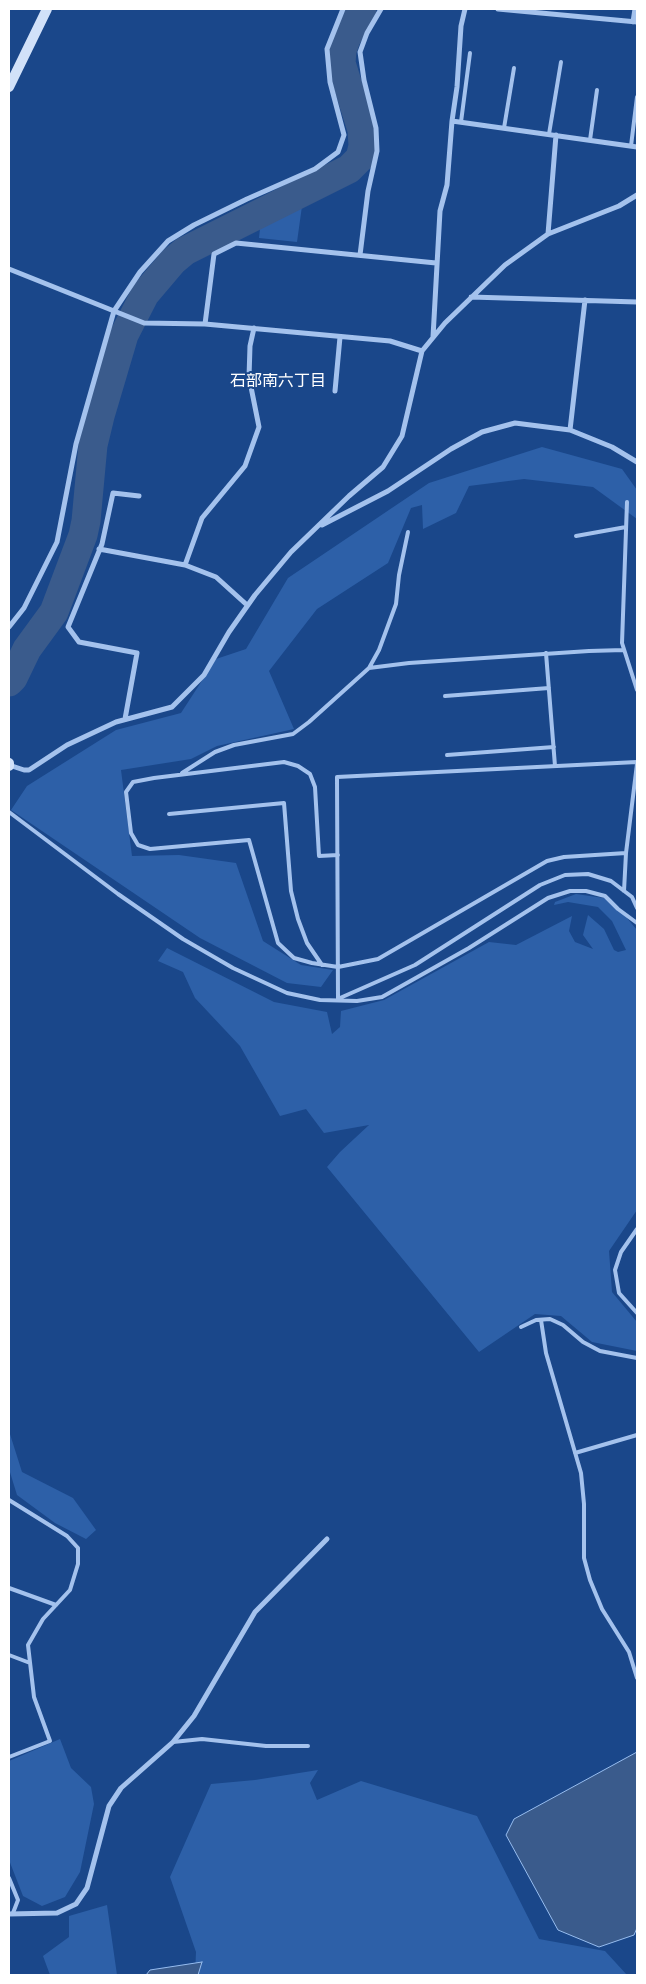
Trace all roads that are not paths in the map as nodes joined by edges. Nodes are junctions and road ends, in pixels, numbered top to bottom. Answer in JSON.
{"nodes":[{"id":1,"x":47,"y":9,"type":"edge"},
{"id":2,"x":343,"y":9,"type":"edge"},
{"id":3,"x":380,"y":9,"type":"edge"},
{"id":4,"x":465,"y":9,"type":"edge"},
{"id":5,"x":498,"y":9,"type":"edge"},
{"id":6,"x":635,"y":9,"type":"edge"},
{"id":7,"x":556,"y":12,"type":"edge"},
{"id":8,"x":635,"y":22,"type":"edge"},
{"id":9,"x":470,"y":53,"type":"dead end"},
{"id":10,"x":561,"y":62,"type":"dead end"},
{"id":11,"x":514,"y":68,"type":"dead end"},
{"id":12,"x":9,"y":87,"type":"edge"},
{"id":13,"x":598,"y":90,"type":"dead end"},
{"id":14,"x":637,"y":97,"type":"edge"},
{"id":15,"x":452,"y":121,"type":"junction"},
{"id":16,"x":461,"y":122,"type":"junction"},
{"id":17,"x":504,"y":128,"type":"junction"},
{"id":18,"x":549,"y":134,"type":"junction"},
{"id":19,"x":556,"y":135,"type":"junction"},
{"id":20,"x":590,"y":140,"type":"junction"},
{"id":21,"x":634,"y":146,"type":"edge"},
{"id":22,"x":637,"y":195,"type":"edge"},
{"id":23,"x":548,"y":234,"type":"junction"},
{"id":24,"x":360,"y":255,"type":"junction"},
{"id":25,"x":436,"y":263,"type":"junction"},
{"id":26,"x":9,"y":269,"type":"edge"},
{"id":27,"x":471,"y":297,"type":"junction"},
{"id":28,"x":585,"y":300,"type":"junction"},
{"id":29,"x":637,"y":302,"type":"edge"},
{"id":30,"x":114,"y":311,"type":"junction"},
{"id":31,"x":205,"y":324,"type":"junction"},
{"id":32,"x":254,"y":328,"type":"junction"},
{"id":33,"x":340,"y":336,"type":"junction"},
{"id":34,"x":432,"y":338,"type":"junction"},
{"id":35,"x":422,"y":351,"type":"junction"},
{"id":36,"x":335,"y":391,"type":"dead end"},
{"id":37,"x":570,"y":430,"type":"junction"},
{"id":38,"x":637,"y":462,"type":"edge"},
{"id":39,"x":139,"y":496,"type":"dead end"},
{"id":40,"x":627,"y":502,"type":"dead end"},
{"id":41,"x":626,"y":528,"type":"junction"},
{"id":42,"x":315,"y":529,"type":"junction"},
{"id":43,"x":408,"y":532,"type":"dead end"},
{"id":44,"x":576,"y":536,"type":"dead end"},
{"id":45,"x":99,"y":549,"type":"junction"},
{"id":46,"x":185,"y":566,"type":"junction"},
{"id":47,"x":247,"y":605,"type":"junction"},
{"id":48,"x":9,"y":627,"type":"edge"},
{"id":49,"x":624,"y":650,"type":"junction"},
{"id":50,"x":546,"y":654,"type":"junction"},
{"id":51,"x":369,"y":668,"type":"junction"},
{"id":52,"x":549,"y":688,"type":"junction"},
{"id":53,"x":637,"y":690,"type":"edge"},
{"id":54,"x":445,"y":696,"type":"dead end"},
{"id":55,"x":125,"y":719,"type":"junction"},
{"id":56,"x":554,"y":747,"type":"junction"},
{"id":57,"x":447,"y":755,"type":"dead end"},
{"id":58,"x":637,"y":763,"type":"edge"},
{"id":59,"x":9,"y":765,"type":"edge"},
{"id":60,"x":555,"y":766,"type":"junction"},
{"id":61,"x":180,"y":775,"type":"junction"},
{"id":62,"x":9,"y":812,"type":"edge"},
{"id":63,"x":169,"y":814,"type":"dead end"},
{"id":64,"x":626,"y":853,"type":"junction"},
{"id":65,"x":338,"y":855,"type":"junction"},
{"id":66,"x":624,"y":891,"type":"junction"},
{"id":67,"x":637,"y":908,"type":"edge"},
{"id":68,"x":637,"y":923,"type":"edge"},
{"id":69,"x":322,"y":964,"type":"junction"},
{"id":70,"x":338,"y":967,"type":"junction"},
{"id":71,"x":338,"y":999,"type":"junction"},
{"id":72,"x":637,"y":1229,"type":"edge"},
{"id":73,"x":637,"y":1313,"type":"edge"},
{"id":74,"x":541,"y":1320,"type":"junction"},
{"id":75,"x":521,"y":1327,"type":"dead end"},
{"id":76,"x":637,"y":1358,"type":"edge"},
{"id":77,"x":637,"y":1435,"type":"edge"},
{"id":78,"x":575,"y":1453,"type":"junction"},
{"id":79,"x":9,"y":1500,"type":"edge"},
{"id":80,"x":327,"y":1539,"type":"dead end"},
{"id":81,"x":9,"y":1588,"type":"edge"},
{"id":82,"x":56,"y":1605,"type":"junction"},
{"id":83,"x":9,"y":1655,"type":"edge"},
{"id":84,"x":30,"y":1663,"type":"junction"},
{"id":85,"x":637,"y":1678,"type":"edge"},
{"id":86,"x":173,"y":1742,"type":"junction"},
{"id":87,"x":308,"y":1746,"type":"dead end"},
{"id":88,"x":9,"y":1757,"type":"edge"},
{"id":89,"x":9,"y":1878,"type":"edge"},
{"id":90,"x":11,"y":1913,"type":"edge"}],
"edges":[{"from":1,"to":12,"type":"main road"},
{"from":2,"to":30,"type":"street"},
{"from":3,"to":24,"type":"street"},
{"from":4,"to":15,"type":"street"},
{"from":5,"to":7,"type":"street"},
{"from":6,"to":8,"type":"street"},
{"from":7,"to":8,"type":"street"},
{"from":9,"to":16,"type":"lane"},
{"from":10,"to":18,"type":"lane"},
{"from":11,"to":17,"type":"lane"},
{"from":13,"to":20,"type":"lane"},
{"from":14,"to":21,"type":"lane"},
{"from":15,"to":16,"type":"street"},
{"from":15,"to":25,"type":"street"},
{"from":16,"to":17,"type":"street"},
{"from":17,"to":18,"type":"street"},
{"from":18,"to":19,"type":"street"},
{"from":19,"to":20,"type":"street"},
{"from":19,"to":23,"type":"street"},
{"from":20,"to":21,"type":"street"},
{"from":22,"to":23,"type":"street"},
{"from":23,"to":27,"type":"street"},
{"from":24,"to":25,"type":"street"},
{"from":24,"to":31,"type":"street"},
{"from":25,"to":34,"type":"street"},
{"from":26,"to":30,"type":"street"},
{"from":27,"to":28,"type":"street"},
{"from":27,"to":34,"type":"street"},
{"from":28,"to":29,"type":"street"},
{"from":28,"to":37,"type":"street"},
{"from":30,"to":31,"type":"street"},
{"from":30,"to":48,"type":"street"},
{"from":31,"to":32,"type":"street"},
{"from":32,"to":33,"type":"street"},
{"from":32,"to":46,"type":"street"},
{"from":33,"to":35,"type":"street"},
{"from":33,"to":36,"type":"street"},
{"from":34,"to":35,"type":"street"},
{"from":35,"to":42,"type":"street"},
{"from":37,"to":38,"type":"street"},
{"from":37,"to":42,"type":"street"},
{"from":39,"to":45,"type":"street"},
{"from":40,"to":41,"type":"lane"},
{"from":41,"to":44,"type":"lane"},
{"from":41,"to":49,"type":"lane"},
{"from":42,"to":47,"type":"street"},
{"from":43,"to":51,"type":"lane"},
{"from":45,"to":46,"type":"street"},
{"from":45,"to":55,"type":"street"},
{"from":46,"to":47,"type":"street"},
{"from":47,"to":55,"type":"street"},
{"from":49,"to":50,"type":"lane"},
{"from":49,"to":53,"type":"lane"},
{"from":50,"to":51,"type":"lane"},
{"from":50,"to":52,"type":"lane"},
{"from":51,"to":61,"type":"lane"},
{"from":52,"to":54,"type":"lane"},
{"from":52,"to":56,"type":"lane"},
{"from":55,"to":59,"type":"street"},
{"from":56,"to":57,"type":"lane"},
{"from":56,"to":60,"type":"lane"},
{"from":58,"to":60,"type":"lane"},
{"from":58,"to":64,"type":"lane"},
{"from":60,"to":65,"type":"lane"},
{"from":61,"to":65,"type":"lane"},
{"from":61,"to":69,"type":"lane"},
{"from":62,"to":71,"type":"lane"},
{"from":63,"to":69,"type":"lane"},
{"from":64,"to":66,"type":"lane"},
{"from":64,"to":70,"type":"lane"},
{"from":65,"to":70,"type":"lane"},
{"from":66,"to":67,"type":"lane"},
{"from":66,"to":71,"type":"lane"},
{"from":68,"to":71,"type":"lane"},
{"from":69,"to":70,"type":"lane"},
{"from":70,"to":71,"type":"lane"},
{"from":72,"to":73,"type":"lane"},
{"from":74,"to":75,"type":"lane"},
{"from":74,"to":76,"type":"lane"},
{"from":74,"to":78,"type":"lane"},
{"from":77,"to":78,"type":"lane"},
{"from":78,"to":85,"type":"lane"},
{"from":79,"to":82,"type":"lane"},
{"from":80,"to":86,"type":"street"},
{"from":81,"to":82,"type":"lane"},
{"from":82,"to":84,"type":"lane"},
{"from":83,"to":84,"type":"lane"},
{"from":84,"to":88,"type":"lane"},
{"from":86,"to":87,"type":"lane"},
{"from":86,"to":90,"type":"street"},
{"from":89,"to":90,"type":"lane"}]}
